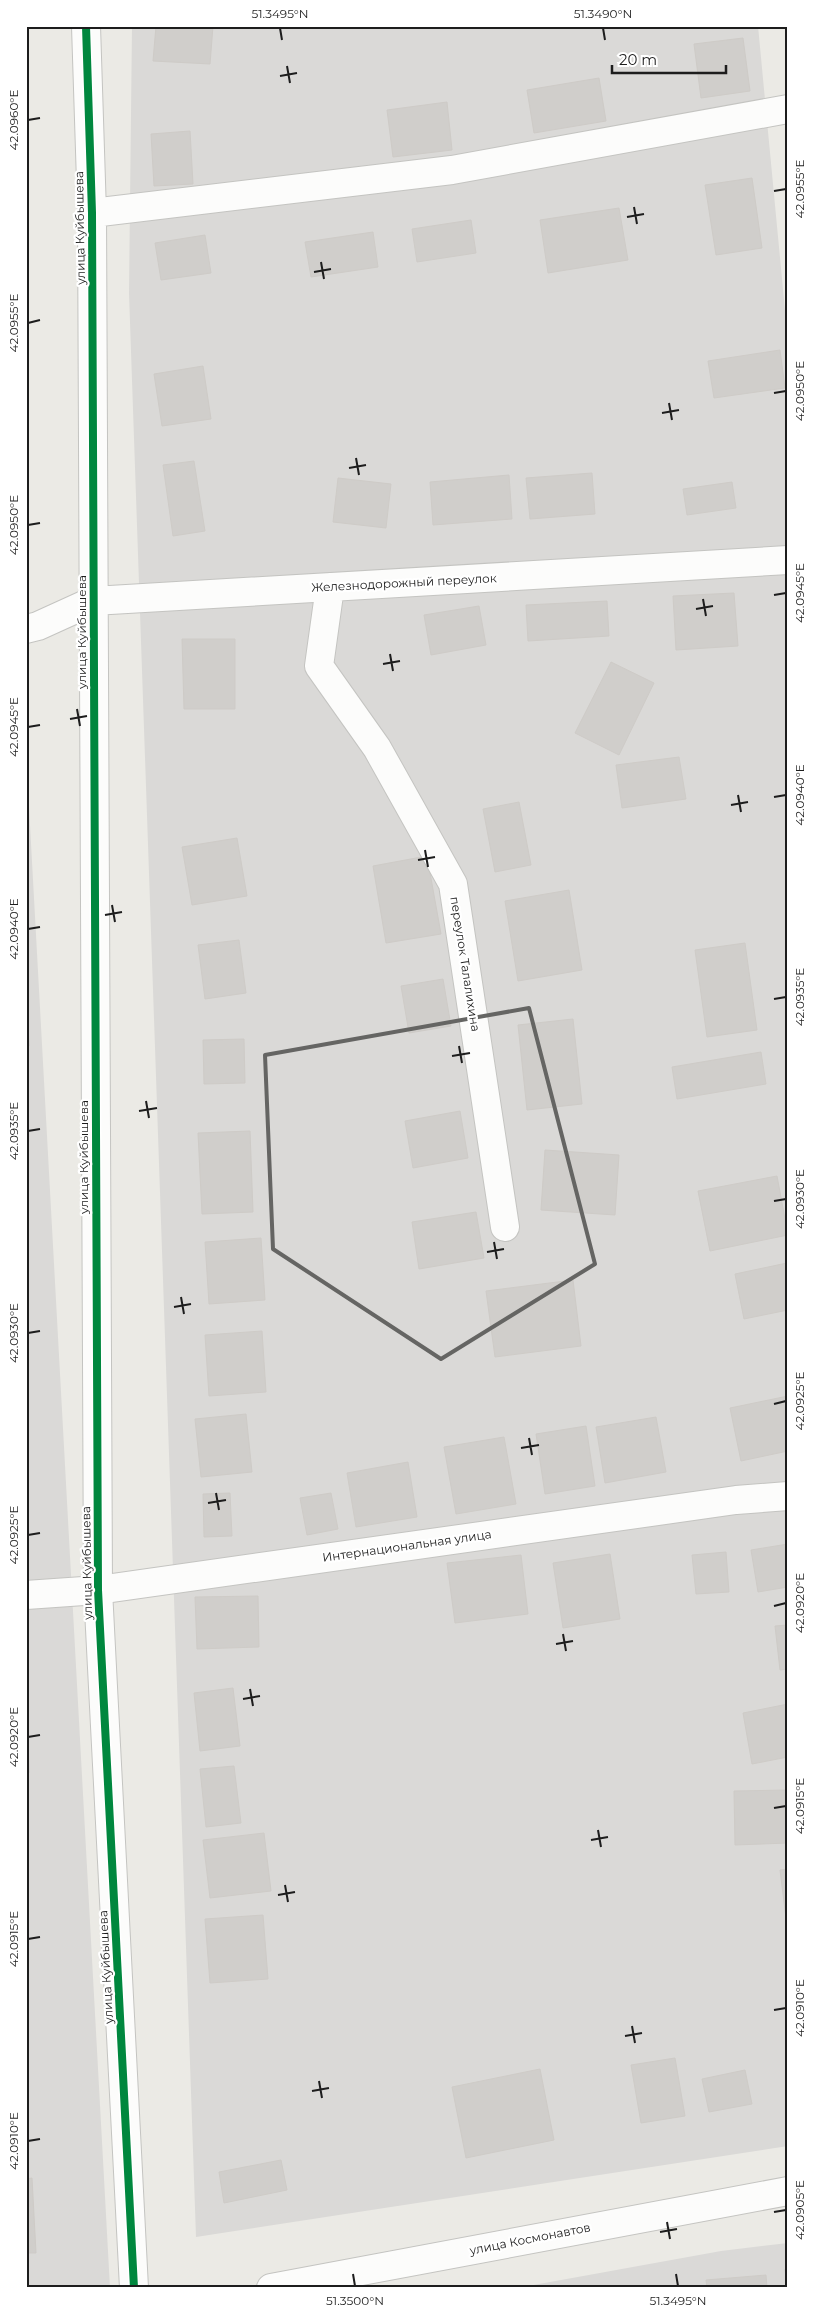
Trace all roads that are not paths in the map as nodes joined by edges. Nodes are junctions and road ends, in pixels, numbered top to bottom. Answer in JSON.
{"nodes":[{"id":1,"x":86,"y":26,"type":"edge"},
{"id":2,"x":788,"y":109,"type":"edge"},
{"id":3,"x":92,"y":213,"type":"junction"},
{"id":4,"x":788,"y":560,"type":"edge"},
{"id":5,"x":330,"y":587,"type":"junction"},
{"id":6,"x":93,"y":601,"type":"junction"},
{"id":7,"x":26,"y":629,"type":"edge"},
{"id":8,"x":505,"y":1228,"type":"dead end"},
{"id":9,"x":788,"y":1496,"type":"edge"},
{"id":10,"x":98,"y":1590,"type":"junction"},
{"id":11,"x":26,"y":1595,"type":"edge"},
{"id":12,"x":788,"y":2191,"type":"edge"},
{"id":13,"x":134,"y":2288,"type":"edge"},
{"id":14,"x":271,"y":2288,"type":"edge"}],
"edges":[{"from":1,"to":3,"type":"street","name":"улица Куйбышева"},
{"from":2,"to":3,"type":"street"},
{"from":3,"to":6,"type":"street","name":"улица Куйбышева"},
{"from":4,"to":5,"type":"street","name":"Железнодорожный переулок"},
{"from":5,"to":6,"type":"street","name":"Железнодорожный переулок"},
{"from":5,"to":8,"type":"street","name":"переулок Талалихина"},
{"from":6,"to":7,"type":"street","name":"Железнодорожный переулок"},
{"from":6,"to":10,"type":"street","name":"улица Куйбышева"},
{"from":9,"to":10,"type":"street","name":"Интернациональная улица"},
{"from":10,"to":11,"type":"street","name":"Интернациональная улица"},
{"from":10,"to":13,"type":"street","name":"улица Куйбышева"},
{"from":12,"to":14,"type":"street","name":"улица Космонавтов"}]}
